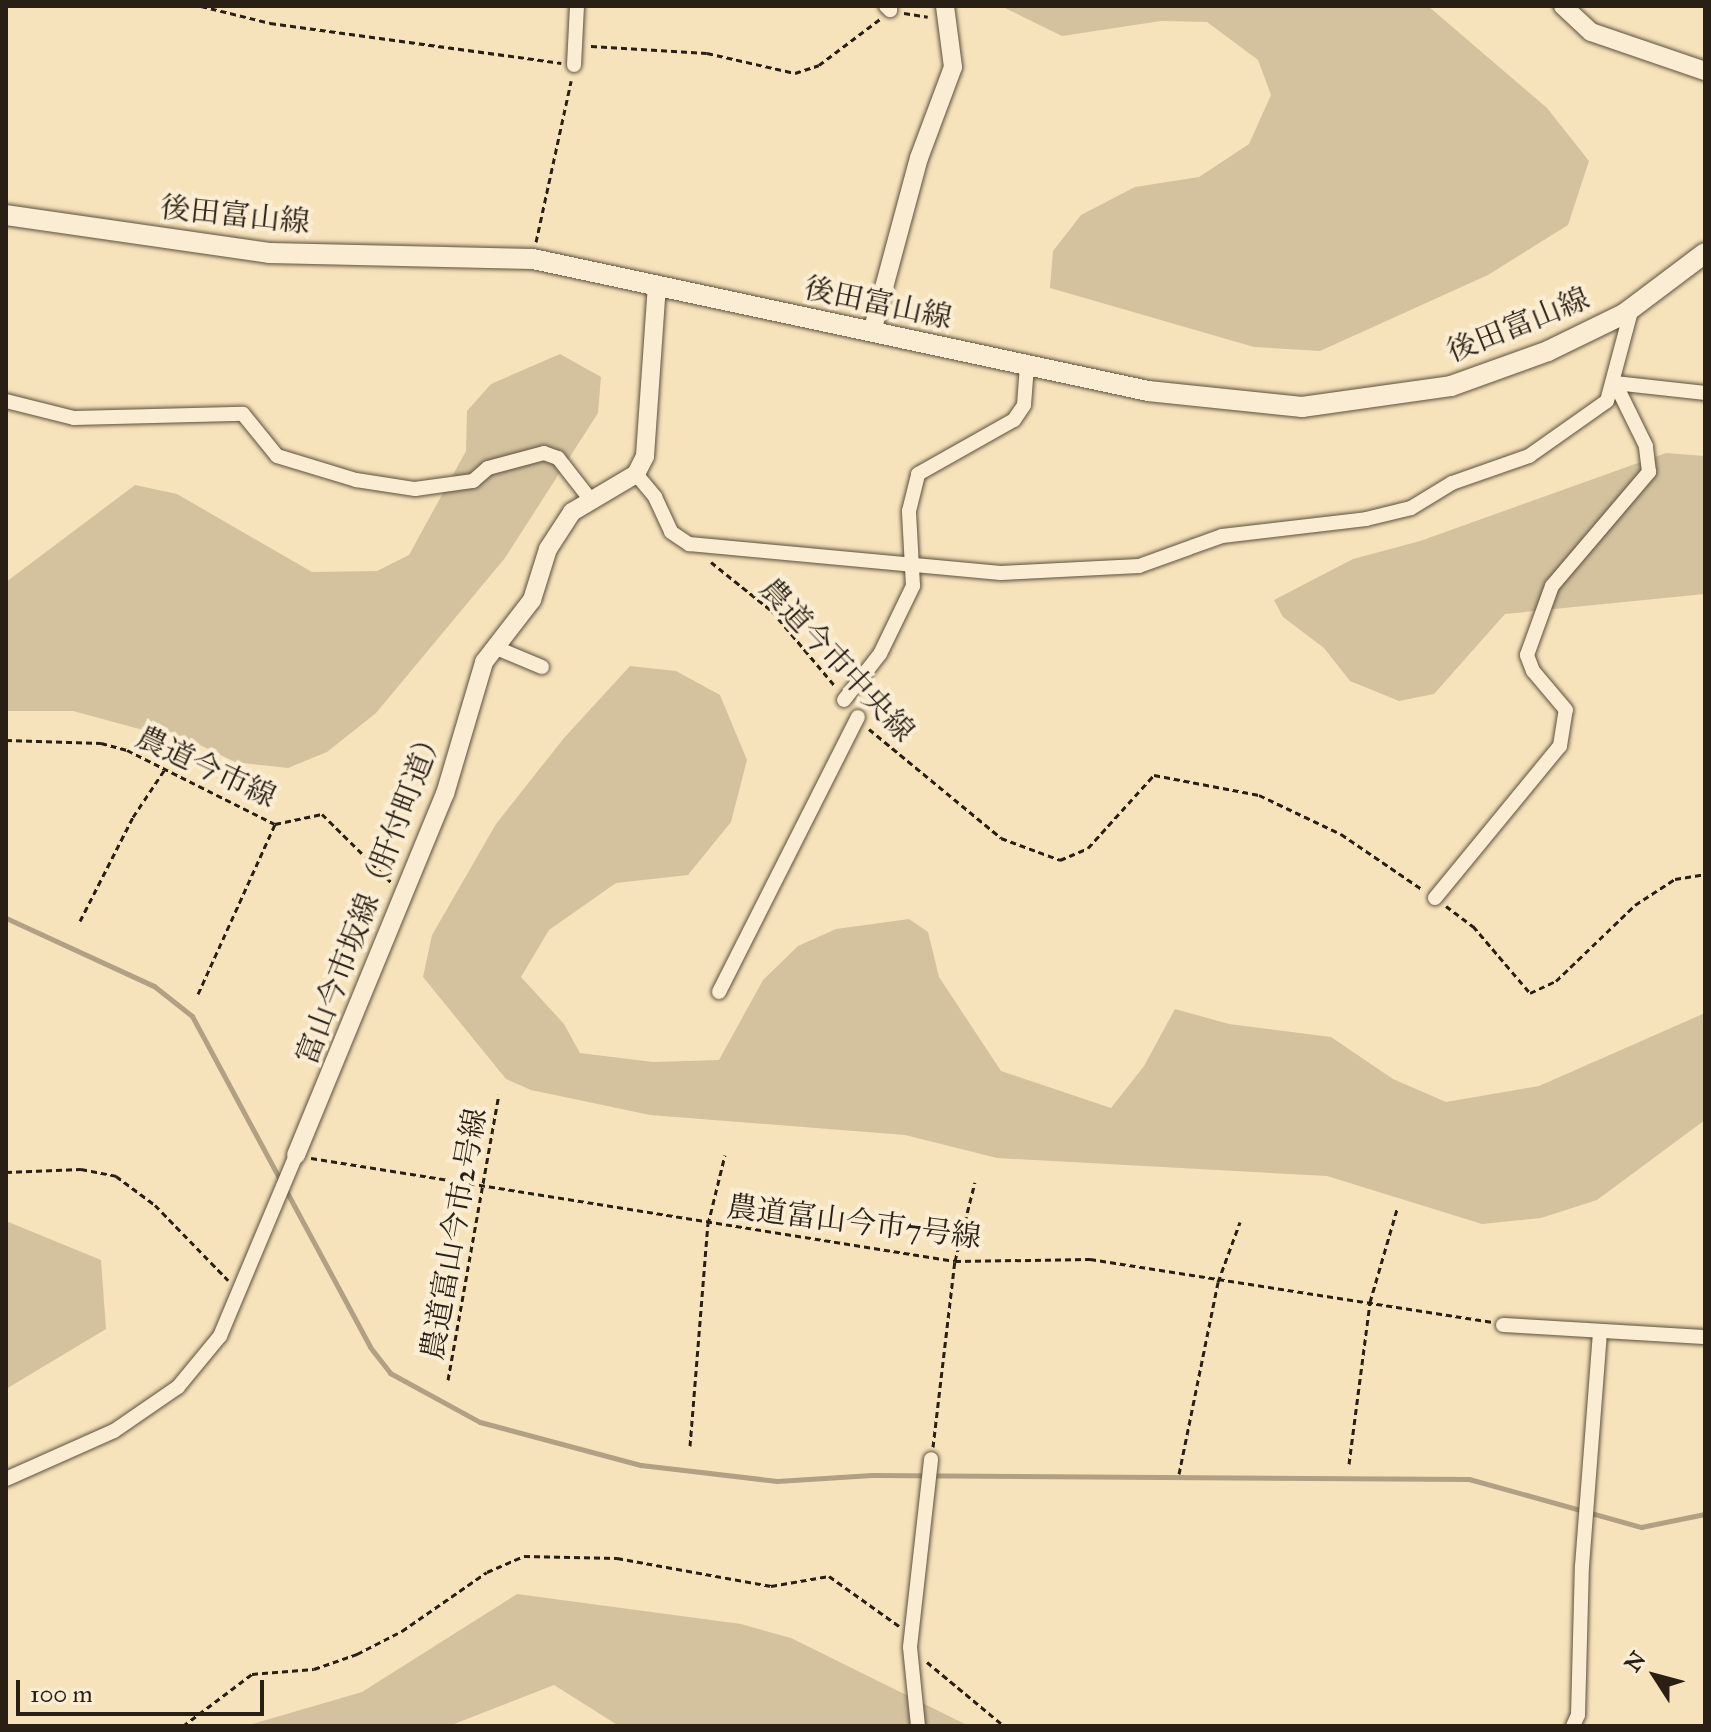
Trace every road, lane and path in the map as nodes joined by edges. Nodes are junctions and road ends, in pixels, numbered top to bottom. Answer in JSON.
{"nodes":[{"id":1,"x":201,"y":6,"type":"edge"},
{"id":2,"x":577,"y":6,"type":"edge"},
{"id":3,"x":1563,"y":6,"type":"edge"},
{"id":4,"x":888,"y":8,"type":"edge"},
{"id":5,"x":944,"y":13,"type":"edge"},
{"id":6,"x":574,"y":65,"type":"junction"},
{"id":7,"x":1705,"y":71,"type":"edge"},
{"id":8,"x":6,"y":215,"type":"edge"},
{"id":9,"x":1705,"y":253,"type":"edge"},
{"id":10,"x":533,"y":259,"type":"junction"},
{"id":11,"x":657,"y":285,"type":"junction"},
{"id":12,"x":1632,"y":308,"type":"junction"},
{"id":13,"x":872,"y":332,"type":"junction"},
{"id":14,"x":1027,"y":365,"type":"junction"},
{"id":15,"x":1615,"y":383,"type":"junction"},
{"id":16,"x":1705,"y":393,"type":"edge"},
{"id":17,"x":6,"y":401,"type":"edge"},
{"id":18,"x":636,"y":474,"type":"junction"},
{"id":19,"x":590,"y":499,"type":"junction"},
{"id":20,"x":689,"y":544,"type":"junction"},
{"id":21,"x":915,"y":562,"type":"junction"},
{"id":22,"x":494,"y":647,"type":"junction"},
{"id":23,"x":542,"y":667,"type":"dead end"},
{"id":24,"x":844,"y":700,"type":"joint"},
{"id":25,"x":858,"y":717,"type":"joint"},
{"id":26,"x":6,"y":740,"type":"edge"},
{"id":27,"x":165,"y":769,"type":"junction"},
{"id":28,"x":275,"y":824,"type":"junction"},
{"id":29,"x":1705,"y":874,"type":"edge"},
{"id":30,"x":403,"y":894,"type":"junction"},
{"id":31,"x":1435,"y":898,"type":"junction"},
{"id":32,"x":80,"y":921,"type":"dead end"},
{"id":33,"x":719,"y":992,"type":"dead end"},
{"id":34,"x":198,"y":994,"type":"dead end"},
{"id":35,"x":499,"y":1095,"type":"dead end"},
{"id":36,"x":296,"y":1155,"type":"junction"},
{"id":37,"x":725,"y":1155,"type":"dead end"},
{"id":38,"x":6,"y":1172,"type":"edge"},
{"id":39,"x":975,"y":1182,"type":"dead end"},
{"id":40,"x":482,"y":1189,"type":"junction"},
{"id":41,"x":1397,"y":1209,"type":"dead end"},
{"id":42,"x":1240,"y":1222,"type":"dead end"},
{"id":43,"x":708,"y":1224,"type":"junction"},
{"id":44,"x":955,"y":1261,"type":"junction"},
{"id":45,"x":1218,"y":1282,"type":"junction"},
{"id":46,"x":238,"y":1290,"type":"junction"},
{"id":47,"x":1370,"y":1302,"type":"junction"},
{"id":48,"x":1503,"y":1325,"type":"joint"},
{"id":49,"x":1600,"y":1334,"type":"junction"},
{"id":50,"x":1705,"y":1337,"type":"edge"},
{"id":51,"x":448,"y":1380,"type":"dead end"},
{"id":52,"x":690,"y":1446,"type":"dead end"},
{"id":53,"x":931,"y":1459,"type":"joint"},
{"id":54,"x":1349,"y":1464,"type":"dead end"},
{"id":55,"x":1179,"y":1474,"type":"dead end"},
{"id":56,"x":6,"y":1479,"type":"edge"},
{"id":57,"x":911,"y":1641,"type":"junction"},
{"id":58,"x":183,"y":1726,"type":"edge"},
{"id":59,"x":918,"y":1726,"type":"edge"},
{"id":60,"x":1004,"y":1726,"type":"edge"},
{"id":61,"x":1573,"y":1726,"type":"edge"}],
"edges":[{"from":1,"to":6,"type":"path"},
{"from":2,"to":6,"type":"street"},
{"from":3,"to":7,"type":"street"},
{"from":4,"to":5,"type":"path"},
{"from":4,"to":6,"type":"path"},
{"from":5,"to":13,"type":"street"},
{"from":6,"to":10,"type":"path"},
{"from":8,"to":10,"type":"main road","name":"後田富山線"},
{"from":9,"to":12,"type":"main road","name":"後田富山線"},
{"from":10,"to":11,"type":"main road","name":"後田富山線"},
{"from":11,"to":13,"type":"main road","name":"後田富山線"},
{"from":11,"to":18,"type":"street"},
{"from":12,"to":14,"type":"main road","name":"後田富山線"},
{"from":12,"to":15,"type":"street"},
{"from":13,"to":14,"type":"main road","name":"後田富山線"},
{"from":14,"to":21,"type":"street"},
{"from":15,"to":16,"type":"street"},
{"from":15,"to":21,"type":"street"},
{"from":15,"to":31,"type":"street"},
{"from":17,"to":19,"type":"street"},
{"from":18,"to":19,"type":"street","name":"富山今市坂線（肝付町道）"},
{"from":18,"to":20,"type":"street"},
{"from":19,"to":22,"type":"street","name":"富山今市坂線（肝付町道）"},
{"from":20,"to":21,"type":"street"},
{"from":20,"to":24,"type":"path","name":"農道今市中央線"},
{"from":21,"to":24,"type":"street"},
{"from":22,"to":23,"type":"street"},
{"from":22,"to":30,"type":"street","name":"富山今市坂線（肝付町道）"},
{"from":25,"to":31,"type":"path","name":"農道今市中央線"},
{"from":25,"to":33,"type":"street"},
{"from":26,"to":27,"type":"path","name":"農道今市線"},
{"from":27,"to":28,"type":"path","name":"農道今市線"},
{"from":27,"to":32,"type":"path"},
{"from":28,"to":30,"type":"path","name":"農道今市線"},
{"from":28,"to":34,"type":"path"},
{"from":29,"to":31,"type":"path","name":"農道今市中央線"},
{"from":30,"to":36,"type":"street","name":"富山今市坂線（肝付町道）"},
{"from":35,"to":40,"type":"path","name":"農道富山今市2号線"},
{"from":36,"to":40,"type":"path","name":"農道富山今市7号線"},
{"from":36,"to":46,"type":"street"},
{"from":37,"to":43,"type":"path"},
{"from":38,"to":46,"type":"path"},
{"from":39,"to":44,"type":"path"},
{"from":40,"to":43,"type":"path","name":"農道富山今市7号線"},
{"from":40,"to":51,"type":"path","name":"農道富山今市2号線"},
{"from":41,"to":47,"type":"path"},
{"from":42,"to":45,"type":"path"},
{"from":43,"to":44,"type":"path","name":"農道富山今市7号線"},
{"from":43,"to":52,"type":"path"},
{"from":44,"to":45,"type":"path","name":"農道富山今市7号線"},
{"from":44,"to":53,"type":"path"},
{"from":45,"to":47,"type":"path","name":"農道富山今市7号線"},
{"from":45,"to":55,"type":"path"},
{"from":46,"to":56,"type":"street"},
{"from":47,"to":48,"type":"path","name":"農道富山今市7号線"},
{"from":47,"to":54,"type":"path"},
{"from":48,"to":49,"type":"street"},
{"from":49,"to":50,"type":"street"},
{"from":49,"to":61,"type":"street"},
{"from":53,"to":57,"type":"street"},
{"from":57,"to":58,"type":"path"},
{"from":57,"to":59,"type":"street"},
{"from":57,"to":60,"type":"path"}]}
